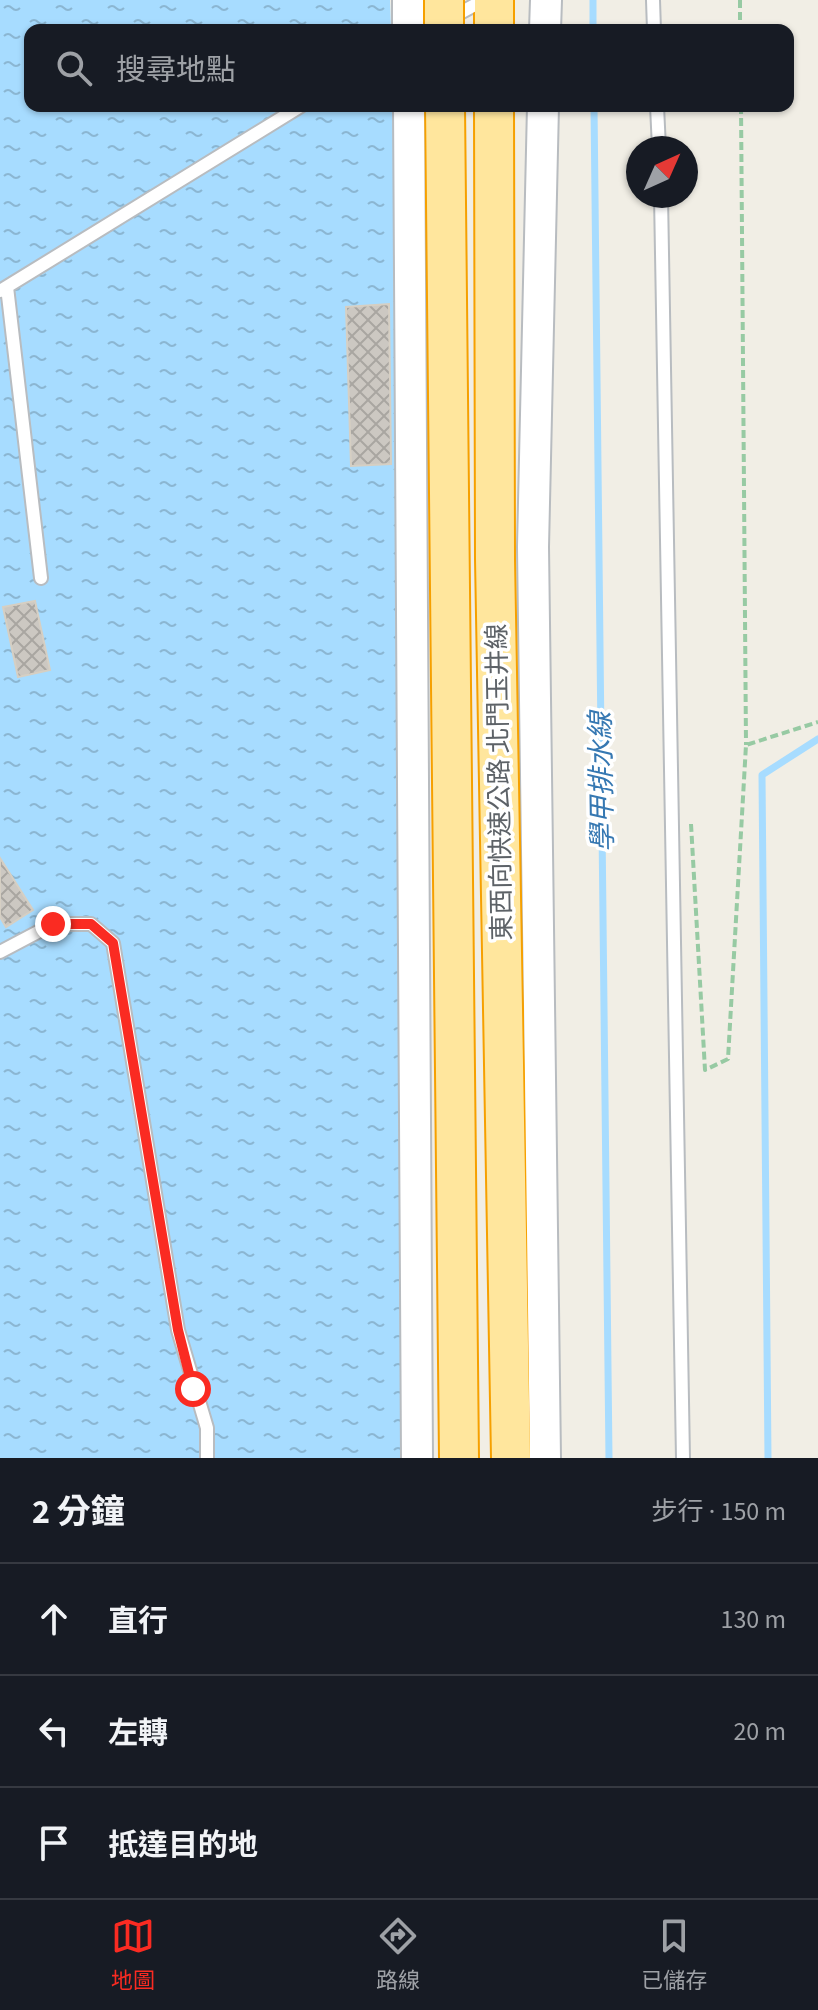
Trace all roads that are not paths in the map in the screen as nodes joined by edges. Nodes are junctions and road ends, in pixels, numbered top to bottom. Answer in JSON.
{"nodes":[{"id":1,"x":408,"y":0,"type":"edge"},
{"id":2,"x":444,"y":0,"type":"edge"},
{"id":3,"x":484,"y":0,"type":"edge"},
{"id":4,"x":494,"y":0,"type":"edge"},
{"id":5,"x":546,"y":0,"type":"edge"},
{"id":6,"x":653,"y":0,"type":"edge"},
{"id":7,"x":408,"y":24,"type":"edge"},
{"id":8,"x":439,"y":24,"type":"edge"},
{"id":9,"x":444,"y":24,"type":"edge"},
{"id":10,"x":494,"y":24,"type":"edge"},
{"id":11,"x":545,"y":24,"type":"edge"},
{"id":12,"x":654,"y":24,"type":"edge"},
{"id":13,"x":291,"y":112,"type":"edge"},
{"id":14,"x":409,"y":112,"type":"edge"},
{"id":15,"x":445,"y":112,"type":"edge"},
{"id":16,"x":494,"y":112,"type":"edge"},
{"id":17,"x":543,"y":112,"type":"edge"},
{"id":18,"x":657,"y":112,"type":"edge"},
{"id":19,"x":658,"y":136,"type":"edge"},
{"id":20,"x":661,"y":208,"type":"edge"},
{"id":21,"x":3,"y":289,"type":"edge"},
{"id":22,"x":41,"y":578,"type":"dead end"},
{"id":23,"x":0,"y":952,"type":"edge"},
{"id":24,"x":207,"y":1458,"type":"edge"},
{"id":25,"x":417,"y":1458,"type":"edge"},
{"id":26,"x":459,"y":1458,"type":"edge"},
{"id":27,"x":511,"y":1458,"type":"edge"},
{"id":28,"x":545,"y":1458,"type":"edge"},
{"id":29,"x":683,"y":1458,"type":"edge"}],
"edges":[{"from":1,"to":7,"type":"street"},
{"from":2,"to":9,"type":"highway","bridge":true},
{"from":3,"to":8,"type":"lane"},
{"from":4,"to":10,"type":"highway"},
{"from":5,"to":11,"type":"street"},
{"from":6,"to":12,"type":"lane"},
{"from":13,"to":21,"type":"lane"},
{"from":14,"to":25,"type":"street"},
{"from":15,"to":26,"type":"highway","name":"東西向快速公路 北門玉井線"},
{"from":16,"to":27,"type":"highway","name":"東西向快速公路 北門玉井線"},
{"from":17,"to":28,"type":"street"},
{"from":18,"to":19,"type":"lane"},
{"from":20,"to":29,"type":"lane"},
{"from":21,"to":22,"type":"lane"},
{"from":23,"to":24,"type":"lane"}]}
